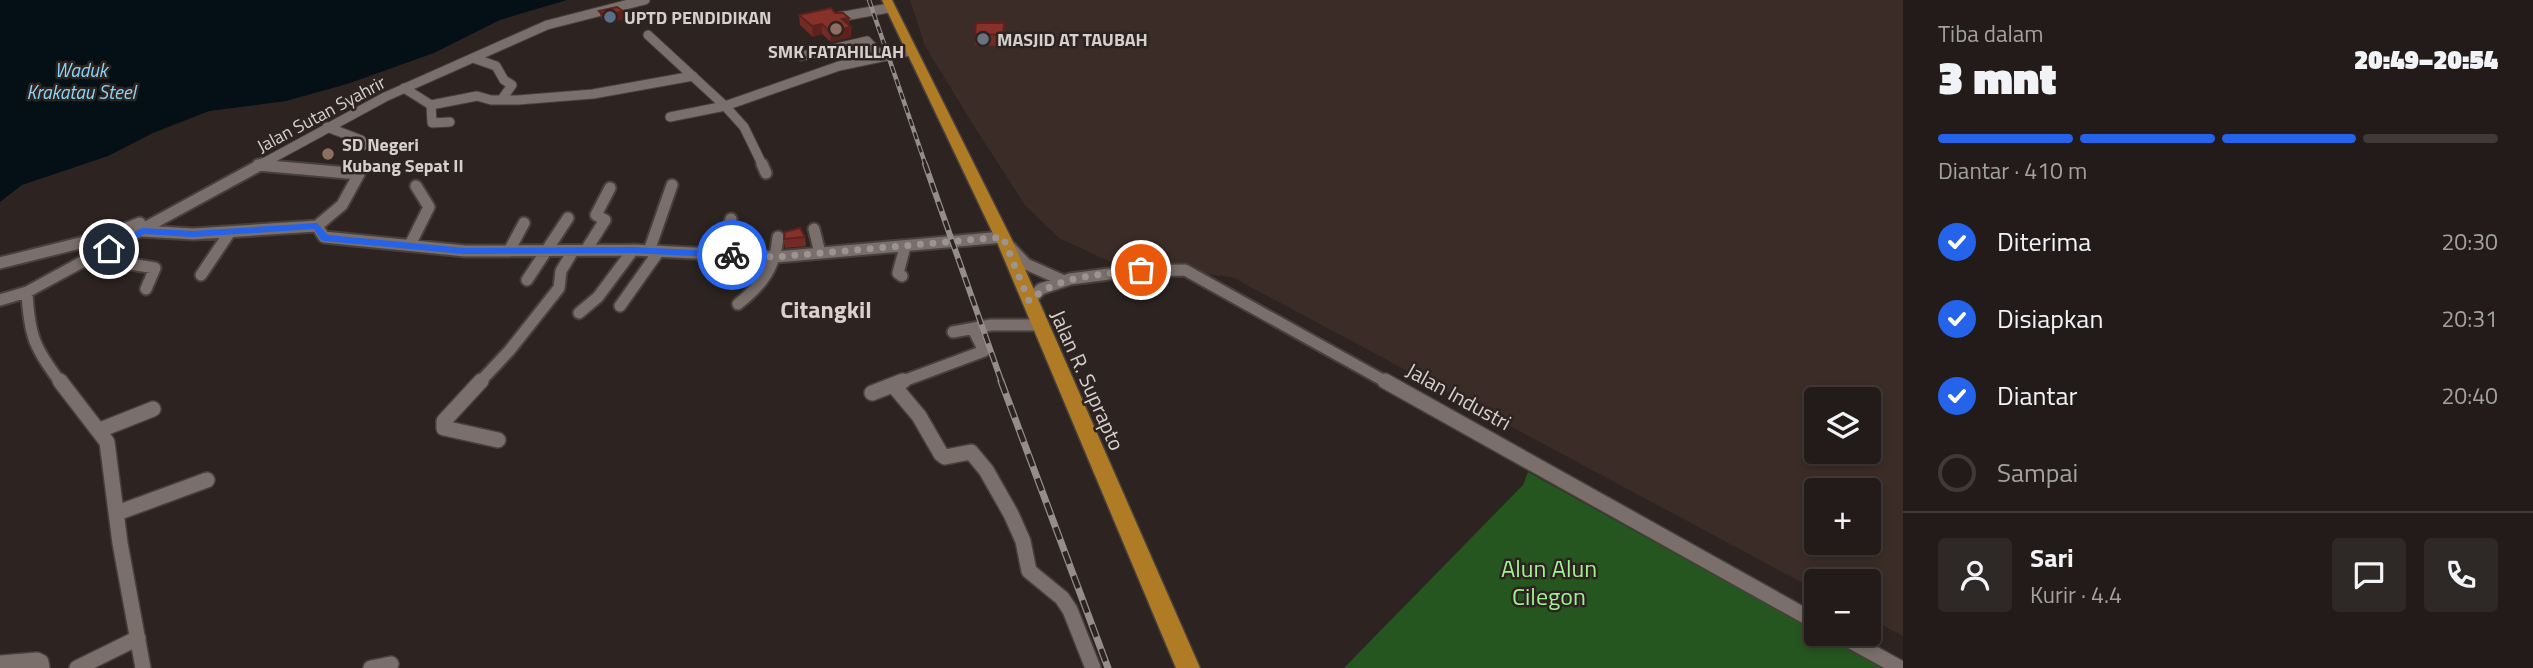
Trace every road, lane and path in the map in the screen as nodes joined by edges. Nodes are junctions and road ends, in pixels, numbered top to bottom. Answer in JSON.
{"nodes":[{"id":1,"x":618,"y":0,"type":"edge"},
{"id":2,"x":645,"y":0,"type":"edge"},
{"id":3,"x":888,"y":4,"type":"edge"},
{"id":4,"x":839,"y":17,"type":"edge"},
{"id":5,"x":649,"y":36,"type":"dead end"},
{"id":6,"x":910,"y":51,"type":"junction"},
{"id":7,"x":881,"y":55,"type":"junction"},
{"id":8,"x":802,"y":56,"type":"dead end"},
{"id":9,"x":472,"y":58,"type":"junction"},
{"id":10,"x":693,"y":76,"type":"junction"},
{"id":11,"x":404,"y":88,"type":"junction"},
{"id":12,"x":502,"y":99,"type":"junction"},
{"id":13,"x":431,"y":105,"type":"junction"},
{"id":14,"x":725,"y":106,"type":"junction"},
{"id":15,"x":670,"y":117,"type":"dead end"},
{"id":16,"x":450,"y":122,"type":"dead end"},
{"id":17,"x":327,"y":127,"type":"junction"},
{"id":18,"x":365,"y":145,"type":"dead end"},
{"id":19,"x":258,"y":165,"type":"junction"},
{"id":20,"x":766,"y":173,"type":"dead end"},
{"id":21,"x":416,"y":186,"type":"dead end"},
{"id":22,"x":673,"y":186,"type":"dead end"},
{"id":23,"x":610,"y":188,"type":"dead end"},
{"id":24,"x":568,"y":218,"type":"dead end"},
{"id":25,"x":730,"y":219,"type":"dead end"},
{"id":26,"x":524,"y":223,"type":"dead end"},
{"id":27,"x":317,"y":226,"type":"junction"},
{"id":28,"x":814,"y":229,"type":"dead end"},
{"id":29,"x":142,"y":231,"type":"junction"},
{"id":30,"x":230,"y":232,"type":"junction"},
{"id":31,"x":778,"y":237,"type":"dead end"},
{"id":32,"x":1004,"y":239,"type":"junction"},
{"id":33,"x":410,"y":245,"type":"junction"},
{"id":34,"x":905,"y":247,"type":"junction"},
{"id":35,"x":633,"y":250,"type":"junction"},
{"id":36,"x":509,"y":251,"type":"junction"},
{"id":37,"x":548,"y":251,"type":"junction"},
{"id":38,"x":580,"y":251,"type":"junction"},
{"id":39,"x":654,"y":251,"type":"junction"},
{"id":40,"x":821,"y":253,"type":"junction"},
{"id":41,"x":720,"y":255,"type":"junction"},
{"id":42,"x":776,"y":257,"type":"junction"},
{"id":43,"x":92,"y":258,"type":"junction"},
{"id":44,"x":0,"y":262,"type":"edge"},
{"id":45,"x":201,"y":275,"type":"dead end"},
{"id":46,"x":902,"y":276,"type":"dead end"},
{"id":47,"x":527,"y":279,"type":"dead end"},
{"id":48,"x":1065,"y":281,"type":"junction"},
{"id":49,"x":146,"y":289,"type":"dead end"},
{"id":50,"x":27,"y":292,"type":"junction"},
{"id":51,"x":0,"y":300,"type":"edge"},
{"id":52,"x":1029,"y":301,"type":"junction"},
{"id":53,"x":738,"y":304,"type":"dead end"},
{"id":54,"x":620,"y":306,"type":"dead end"},
{"id":55,"x":579,"y":313,"type":"dead end"},
{"id":56,"x":1039,"y":325,"type":"junction"},
{"id":57,"x":973,"y":329,"type":"junction"},
{"id":58,"x":953,"y":332,"type":"dead end"},
{"id":59,"x":893,"y":385,"type":"junction"},
{"id":60,"x":872,"y":393,"type":"dead end"},
{"id":61,"x":153,"y":409,"type":"dead end"},
{"id":62,"x":100,"y":430,"type":"junction"},
{"id":63,"x":498,"y":440,"type":"dead end"},
{"id":64,"x":206,"y":481,"type":"dead end"},
{"id":65,"x":117,"y":513,"type":"junction"},
{"id":66,"x":1804,"y":615,"type":"edge"},
{"id":67,"x":138,"y":638,"type":"junction"},
{"id":68,"x":1860,"y":646,"type":"edge"},
{"id":69,"x":0,"y":663,"type":"edge"},
{"id":70,"x":391,"y":663,"type":"dead end"},
{"id":71,"x":42,"y":668,"type":"edge"},
{"id":72,"x":77,"y":668,"type":"edge"},
{"id":73,"x":142,"y":668,"type":"edge"},
{"id":74,"x":371,"y":668,"type":"edge"},
{"id":75,"x":1093,"y":668,"type":"edge"},
{"id":76,"x":1188,"y":668,"type":"edge"},
{"id":77,"x":1900,"y":668,"type":"edge"}],
"edges":[{"from":1,"to":44,"type":"street"},
{"from":2,"to":9,"type":"street","name":"Jalan Sutan Syahrir"},
{"from":3,"to":4,"type":"street"},
{"from":3,"to":6,"type":"highway","name":"Jalan R. Suprapto"},
{"from":5,"to":10,"type":"street"},
{"from":6,"to":7,"type":"street"},
{"from":6,"to":32,"type":"highway","name":"Jalan R. Suprapto"},
{"from":7,"to":8,"type":"street"},
{"from":7,"to":14,"type":"street"},
{"from":9,"to":11,"type":"street","name":"Jalan Sutan Syahrir"},
{"from":9,"to":12,"type":"street"},
{"from":10,"to":12,"type":"street"},
{"from":10,"to":14,"type":"street"},
{"from":11,"to":13,"type":"street"},
{"from":11,"to":17,"type":"street","name":"Jalan Sutan Syahrir"},
{"from":12,"to":13,"type":"street"},
{"from":13,"to":16,"type":"street"},
{"from":14,"to":15,"type":"street"},
{"from":14,"to":20,"type":"street"},
{"from":17,"to":18,"type":"street"},
{"from":17,"to":19,"type":"street","name":"Jalan Sutan Syahrir"},
{"from":19,"to":27,"type":"street"},
{"from":19,"to":29,"type":"street","name":"Jalan Sutan Syahrir"},
{"from":21,"to":33,"type":"street"},
{"from":22,"to":39,"type":"street"},
{"from":23,"to":38,"type":"street"},
{"from":24,"to":37,"type":"street"},
{"from":25,"to":41,"type":"street"},
{"from":26,"to":36,"type":"street"},
{"from":27,"to":30,"type":"street"},
{"from":27,"to":33,"type":"street"},
{"from":28,"to":40,"type":"street"},
{"from":29,"to":30,"type":"street"},
{"from":29,"to":43,"type":"street","name":"Jalan Sutan Syahrir"},
{"from":30,"to":45,"type":"street"},
{"from":31,"to":42,"type":"street"},
{"from":32,"to":34,"type":"street"},
{"from":32,"to":48,"type":"street"},
{"from":32,"to":52,"type":"highway","name":"Jalan R. Suprapto"},
{"from":33,"to":36,"type":"street"},
{"from":34,"to":40,"type":"street"},
{"from":34,"to":46,"type":"street"},
{"from":35,"to":38,"type":"street"},
{"from":35,"to":39,"type":"street"},
{"from":35,"to":55,"type":"street"},
{"from":36,"to":37,"type":"street"},
{"from":37,"to":38,"type":"street"},
{"from":37,"to":47,"type":"street"},
{"from":38,"to":63,"type":"street"},
{"from":39,"to":41,"type":"street"},
{"from":39,"to":54,"type":"street"},
{"from":40,"to":42,"type":"street"},
{"from":41,"to":42,"type":"street"},
{"from":42,"to":53,"type":"street"},
{"from":43,"to":49,"type":"street"},
{"from":43,"to":50,"type":"street","name":"Jalan Sutan Syahrir"},
{"from":48,"to":52,"type":"street","name":"Jalan Industri"},
{"from":48,"to":66,"type":"street","name":"Jalan Industri"},
{"from":50,"to":51,"type":"street"},
{"from":50,"to":62,"type":"street"},
{"from":52,"to":56,"type":"highway","name":"Jalan R. Suprapto"},
{"from":56,"to":57,"type":"street"},
{"from":56,"to":76,"type":"highway","name":"Jalan R. Suprapto"},
{"from":57,"to":58,"type":"street"},
{"from":57,"to":59,"type":"street"},
{"from":59,"to":60,"type":"street"},
{"from":59,"to":75,"type":"street"},
{"from":61,"to":62,"type":"street"},
{"from":62,"to":65,"type":"street"},
{"from":64,"to":65,"type":"street"},
{"from":65,"to":67,"type":"street"},
{"from":67,"to":72,"type":"street"},
{"from":67,"to":73,"type":"street"},
{"from":68,"to":77,"type":"street"},
{"from":69,"to":71,"type":"street"},
{"from":70,"to":74,"type":"street"}]}
